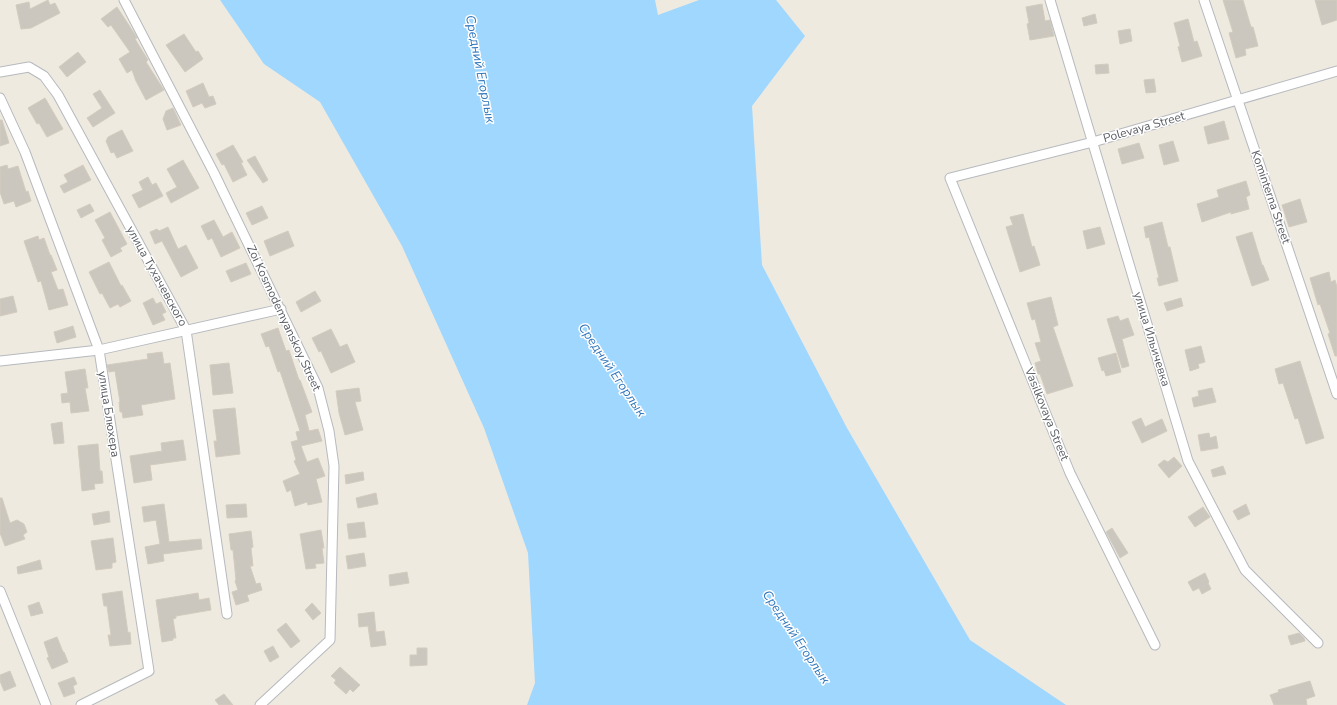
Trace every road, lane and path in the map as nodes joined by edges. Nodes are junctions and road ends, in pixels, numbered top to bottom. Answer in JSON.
{"nodes":[{"id":1,"x":124,"y":0,"type":"edge"},
{"id":2,"x":1050,"y":0,"type":"edge"},
{"id":3,"x":1204,"y":0,"type":"edge"},
{"id":4,"x":1337,"y":71,"type":"edge"},
{"id":5,"x":0,"y":72,"type":"edge"},
{"id":6,"x":0,"y":98,"type":"edge"},
{"id":7,"x":1238,"y":100,"type":"junction"},
{"id":8,"x":1093,"y":142,"type":"junction"},
{"id":9,"x":950,"y":178,"type":"joint"},
{"id":10,"x":281,"y":309,"type":"junction"},
{"id":11,"x":186,"y":330,"type":"junction"},
{"id":12,"x":99,"y":350,"type":"junction"},
{"id":13,"x":0,"y":361,"type":"edge"},
{"id":14,"x":1337,"y":394,"type":"edge"},
{"id":15,"x":0,"y":591,"type":"edge"},
{"id":16,"x":226,"y":614,"type":"dead end"},
{"id":17,"x":1318,"y":642,"type":"dead end"},
{"id":18,"x":1155,"y":646,"type":"dead end"},
{"id":19,"x":46,"y":705,"type":"edge"},
{"id":20,"x":81,"y":705,"type":"edge"},
{"id":21,"x":260,"y":705,"type":"edge"}],
"edges":[{"from":1,"to":10,"type":"street","name":"Zoi Kosmodemyanskoy Street"},
{"from":2,"to":8,"type":"street","name":"улица Ильичевка"},
{"from":3,"to":7,"type":"street","name":"Kominterna Street"},
{"from":4,"to":7,"type":"street","name":"Polevaya Street"},
{"from":5,"to":11,"type":"street","name":"улица Тухачевского"},
{"from":6,"to":12,"type":"street","name":"улица Блюхера"},
{"from":7,"to":8,"type":"street","name":"Polevaya Street"},
{"from":7,"to":14,"type":"street","name":"Kominterna Street"},
{"from":8,"to":9,"type":"street","name":"Polevaya Street"},
{"from":8,"to":17,"type":"street","name":"улица Ильичевка"},
{"from":9,"to":18,"type":"street","name":"Vasilkovaya Street"},
{"from":10,"to":11,"type":"street"},
{"from":10,"to":21,"type":"street","name":"Zoi Kosmodemyanskoy Street"},
{"from":11,"to":12,"type":"street"},
{"from":11,"to":16,"type":"street","name":"улица Тухачевского"},
{"from":12,"to":13,"type":"street"},
{"from":12,"to":20,"type":"street","name":"улица Блюхера"},
{"from":15,"to":19,"type":"street"}]}
